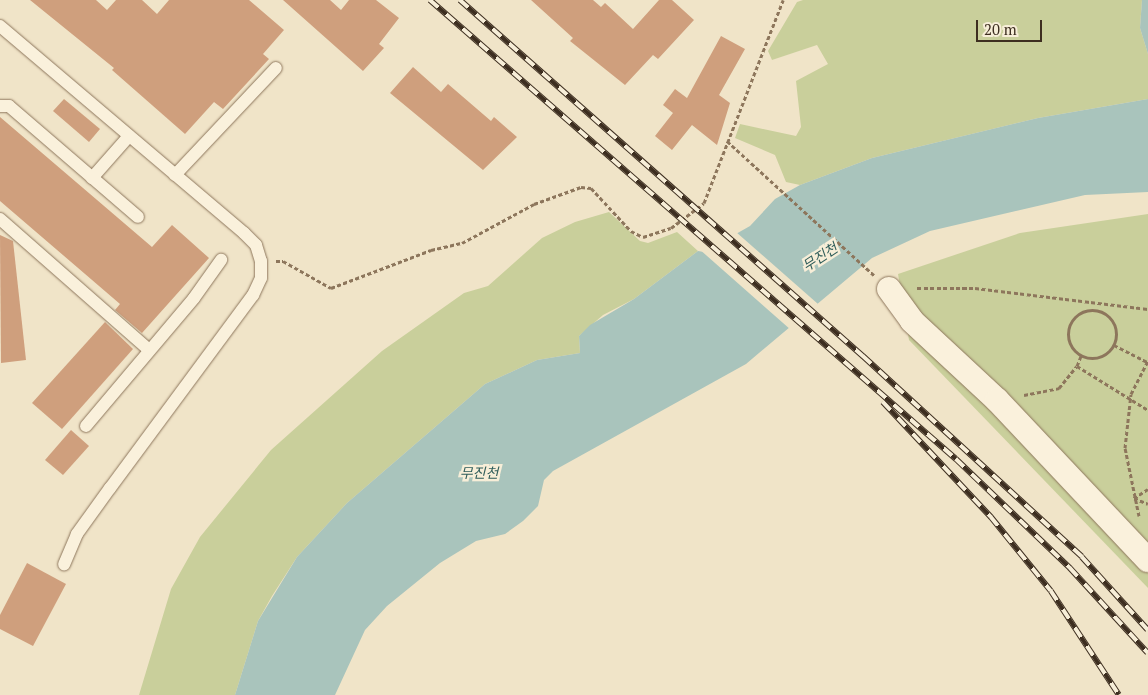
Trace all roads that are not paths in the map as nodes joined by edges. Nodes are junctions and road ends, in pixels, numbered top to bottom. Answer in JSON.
{"nodes":[{"id":1,"x":0,"y":26,"type":"edge"},
{"id":2,"x":276,"y":68,"type":"dead end"},
{"id":3,"x":0,"y":106,"type":"edge"},
{"id":4,"x":129,"y":136,"type":"junction"},
{"id":5,"x":175,"y":175,"type":"junction"},
{"id":6,"x":92,"y":178,"type":"junction"},
{"id":7,"x":138,"y":217,"type":"dead end"},
{"id":8,"x":0,"y":219,"type":"edge"},
{"id":9,"x":221,"y":260,"type":"dead end"},
{"id":10,"x":891,"y":292,"type":"road end"},
{"id":11,"x":148,"y":350,"type":"junction"},
{"id":12,"x":86,"y":426,"type":"dead end"},
{"id":13,"x":1148,"y":560,"type":"edge"},
{"id":14,"x":64,"y":564,"type":"dead end"}],
"edges":[{"from":1,"to":4,"type":"lane"},
{"from":2,"to":5,"type":"lane"},
{"from":3,"to":6,"type":"lane"},
{"from":4,"to":5,"type":"lane"},
{"from":4,"to":6,"type":"lane"},
{"from":5,"to":14,"type":"lane"},
{"from":6,"to":7,"type":"lane"},
{"from":8,"to":11,"type":"lane"},
{"from":9,"to":11,"type":"lane"},
{"from":10,"to":13,"type":"street"},
{"from":11,"to":12,"type":"lane"}]}
